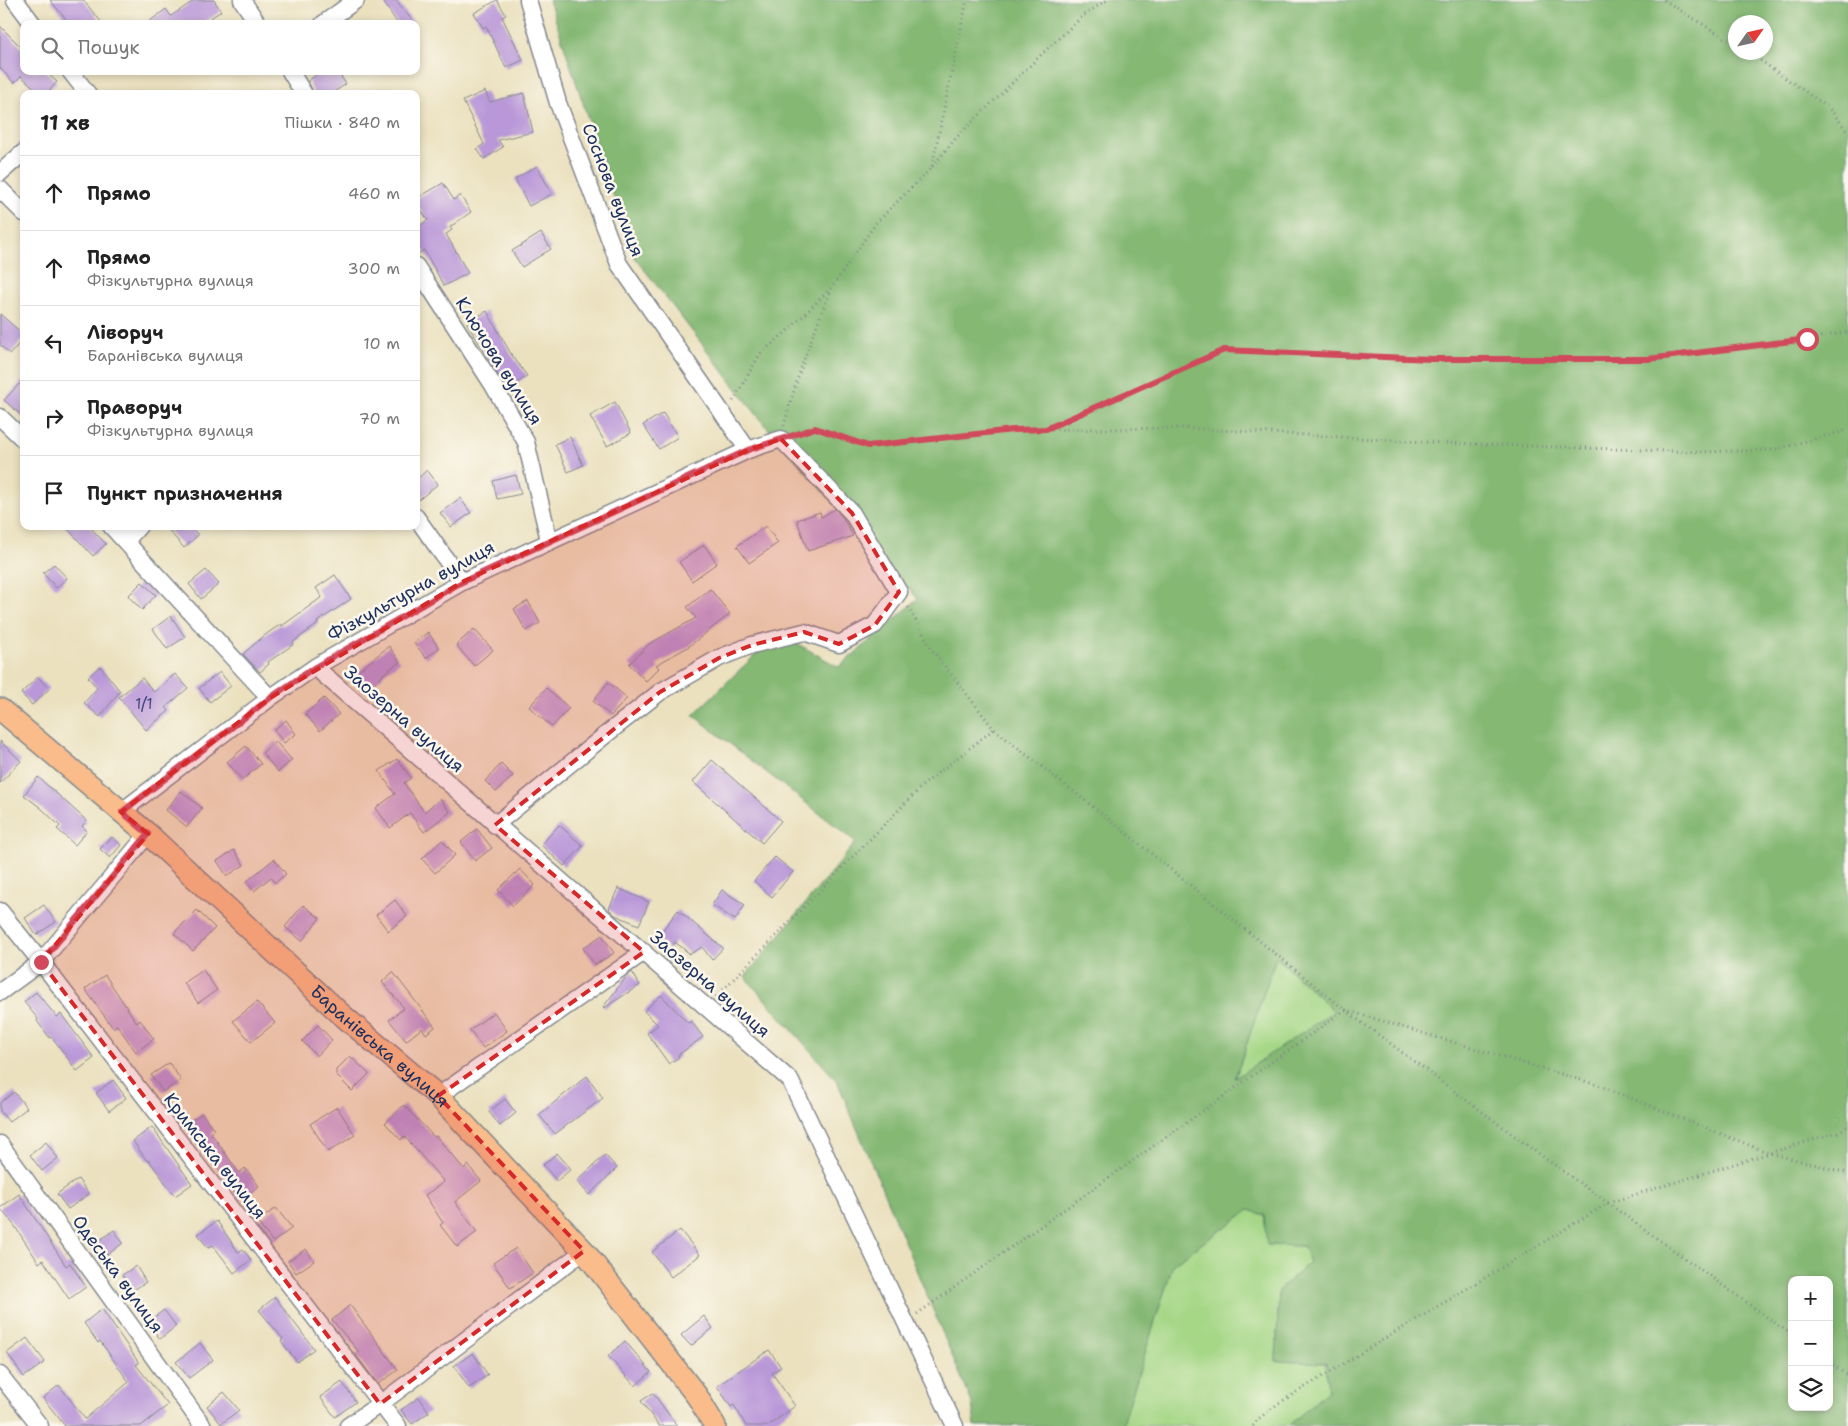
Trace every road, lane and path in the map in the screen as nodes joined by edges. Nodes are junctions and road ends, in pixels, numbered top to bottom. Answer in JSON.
{"nodes":[{"id":1,"x":14,"y":0,"type":"edge"},
{"id":2,"x":242,"y":0,"type":"edge"},
{"id":3,"x":356,"y":0,"type":"edge"},
{"id":4,"x":528,"y":0,"type":"edge"},
{"id":5,"x":967,"y":0,"type":"edge"},
{"id":6,"x":1107,"y":0,"type":"edge"},
{"id":7,"x":1664,"y":0,"type":"edge"},
{"id":8,"x":30,"y":20,"type":"edge"},
{"id":9,"x":255,"y":20,"type":"edge"},
{"id":10,"x":328,"y":20,"type":"edge"},
{"id":11,"x":1728,"y":40,"type":"edge"},
{"id":12,"x":1760,"y":60,"type":"edge"},
{"id":13,"x":73,"y":75,"type":"edge"},
{"id":14,"x":292,"y":75,"type":"edge"},
{"id":15,"x":85,"y":90,"type":"edge"},
{"id":16,"x":302,"y":90,"type":"edge"},
{"id":17,"x":1848,"y":132,"type":"edge"},
{"id":18,"x":20,"y":156,"type":"edge"},
{"id":19,"x":932,"y":167,"type":"junction"},
{"id":20,"x":0,"y":173,"type":"edge"},
{"id":21,"x":0,"y":189,"type":"edge"},
{"id":22,"x":20,"y":209,"type":"edge"},
{"id":23,"x":420,"y":272,"type":"edge"},
{"id":24,"x":832,"y":287,"type":"junction"},
{"id":25,"x":1848,"y":332,"type":"edge"},
{"id":26,"x":724,"y":416,"type":"junction"},
{"id":27,"x":0,"y":417,"type":"edge"},
{"id":28,"x":1046,"y":429,"type":"junction"},
{"id":29,"x":1848,"y":431,"type":"edge"},
{"id":30,"x":20,"y":436,"type":"edge"},
{"id":31,"x":781,"y":439,"type":"junction"},
{"id":32,"x":748,"y":450,"type":"junction"},
{"id":33,"x":420,"y":523,"type":"edge"},
{"id":34,"x":116,"y":530,"type":"edge"},
{"id":35,"x":136,"y":530,"type":"edge"},
{"id":36,"x":550,"y":540,"type":"junction"},
{"id":37,"x":126,"y":541,"type":"junction"},
{"id":38,"x":462,"y":582,"type":"junction"},
{"id":39,"x":899,"y":592,"type":"junction"},
{"id":40,"x":315,"y":667,"type":"junction"},
{"id":41,"x":270,"y":698,"type":"junction"},
{"id":42,"x":0,"y":709,"type":"edge"},
{"id":43,"x":994,"y":729,"type":"junction"},
{"id":44,"x":122,"y":812,"type":"junction"},
{"id":45,"x":495,"y":825,"type":"junction"},
{"id":46,"x":148,"y":834,"type":"junction"},
{"id":47,"x":0,"y":911,"type":"edge"},
{"id":48,"x":644,"y":952,"type":"junction"},
{"id":49,"x":41,"y":962,"type":"junction"},
{"id":50,"x":0,"y":992,"type":"edge"},
{"id":51,"x":707,"y":1007,"type":"junction"},
{"id":52,"x":1345,"y":1010,"type":"junction"},
{"id":53,"x":438,"y":1096,"type":"junction"},
{"id":54,"x":1848,"y":1126,"type":"edge"},
{"id":55,"x":0,"y":1144,"type":"edge"},
{"id":56,"x":1769,"y":1153,"type":"junction"},
{"id":57,"x":1848,"y":1173,"type":"edge"},
{"id":58,"x":1608,"y":1203,"type":"junction"},
{"id":59,"x":584,"y":1251,"type":"junction"},
{"id":60,"x":905,"y":1322,"type":"junction"},
{"id":61,"x":1788,"y":1332,"type":"edge"},
{"id":62,"x":1833,"y":1365,"type":"edge"},
{"id":63,"x":0,"y":1374,"type":"edge"},
{"id":64,"x":1848,"y":1376,"type":"edge"},
{"id":65,"x":380,"y":1404,"type":"junction"},
{"id":66,"x":40,"y":1426,"type":"edge"},
{"id":67,"x":203,"y":1426,"type":"edge"},
{"id":68,"x":348,"y":1426,"type":"edge"},
{"id":69,"x":398,"y":1426,"type":"edge"},
{"id":70,"x":715,"y":1426,"type":"edge"},
{"id":71,"x":955,"y":1426,"type":"edge"},
{"id":72,"x":1253,"y":1426,"type":"edge"}],
"edges":[{"from":1,"to":8,"type":"street"},
{"from":2,"to":9,"type":"street"},
{"from":3,"to":10,"type":"street"},
{"from":4,"to":26,"type":"street","name":"Соснова вулиця"},
{"from":5,"to":19,"type":"path"},
{"from":6,"to":19,"type":"path"},
{"from":7,"to":11,"type":"path"},
{"from":12,"to":17,"type":"path"},
{"from":13,"to":15,"type":"street"},
{"from":14,"to":16,"type":"street"},
{"from":18,"to":20,"type":"street"},
{"from":19,"to":24,"type":"path"},
{"from":21,"to":22,"type":"street"},
{"from":23,"to":36,"type":"street","name":"Ключова вулиця"},
{"from":24,"to":26,"type":"path"},
{"from":24,"to":31,"type":"path"},
{"from":25,"to":28,"type":"path"},
{"from":26,"to":32,"type":"street","name":"Соснова вулиця"},
{"from":27,"to":30,"type":"street"},
{"from":28,"to":29,"type":"path"},
{"from":28,"to":31,"type":"path"},
{"from":31,"to":32,"type":"street","name":"Фізкультурна вулиця"},
{"from":31,"to":39,"type":"street"},
{"from":32,"to":36,"type":"street","name":"Фізкультурна вулиця"},
{"from":33,"to":38,"type":"street"},
{"from":34,"to":37,"type":"street"},
{"from":35,"to":37,"type":"street"},
{"from":36,"to":38,"type":"street","name":"Фізкультурна вулиця"},
{"from":37,"to":41,"type":"street"},
{"from":38,"to":40,"type":"street","name":"Фізкультурна вулиця"},
{"from":39,"to":43,"type":"path"},
{"from":39,"to":45,"type":"street"},
{"from":40,"to":41,"type":"street","name":"Фізкультурна вулиця"},
{"from":40,"to":45,"type":"street","name":"Заозерна вулиця"},
{"from":41,"to":44,"type":"street","name":"Фізкультурна вулиця"},
{"from":42,"to":44,"type":"main road","name":"Баранівська вулиця"},
{"from":43,"to":51,"type":"path"},
{"from":43,"to":52,"type":"path"},
{"from":44,"to":46,"type":"main road","name":"Баранівська вулиця"},
{"from":45,"to":48,"type":"street","name":"Заозерна вулиця"},
{"from":46,"to":49,"type":"street"},
{"from":46,"to":53,"type":"main road","name":"Баранівська вулиця"},
{"from":47,"to":49,"type":"street","name":"Кримська вулиця"},
{"from":48,"to":51,"type":"street","name":"Заозерна вулиця"},
{"from":48,"to":53,"type":"street"},
{"from":49,"to":50,"type":"street"},
{"from":49,"to":65,"type":"street","name":"Кримська вулиця"},
{"from":51,"to":60,"type":"street","name":"Заозерна вулиця"},
{"from":52,"to":56,"type":"path"},
{"from":52,"to":58,"type":"path"},
{"from":52,"to":60,"type":"path"},
{"from":53,"to":59,"type":"main road","name":"Баранівська вулиця"},
{"from":54,"to":56,"type":"path"},
{"from":55,"to":67,"type":"street","name":"Одеська вулиця"},
{"from":56,"to":57,"type":"path"},
{"from":56,"to":58,"type":"path"},
{"from":58,"to":61,"type":"path"},
{"from":58,"to":72,"type":"path"},
{"from":59,"to":65,"type":"street"},
{"from":59,"to":70,"type":"main road","name":"Баранівська вулиця"},
{"from":60,"to":71,"type":"street","name":"Заозерна вулиця"},
{"from":62,"to":64,"type":"path"},
{"from":63,"to":66,"type":"street"},
{"from":65,"to":68,"type":"street"},
{"from":65,"to":69,"type":"street","name":"Кримська вулиця"}]}
